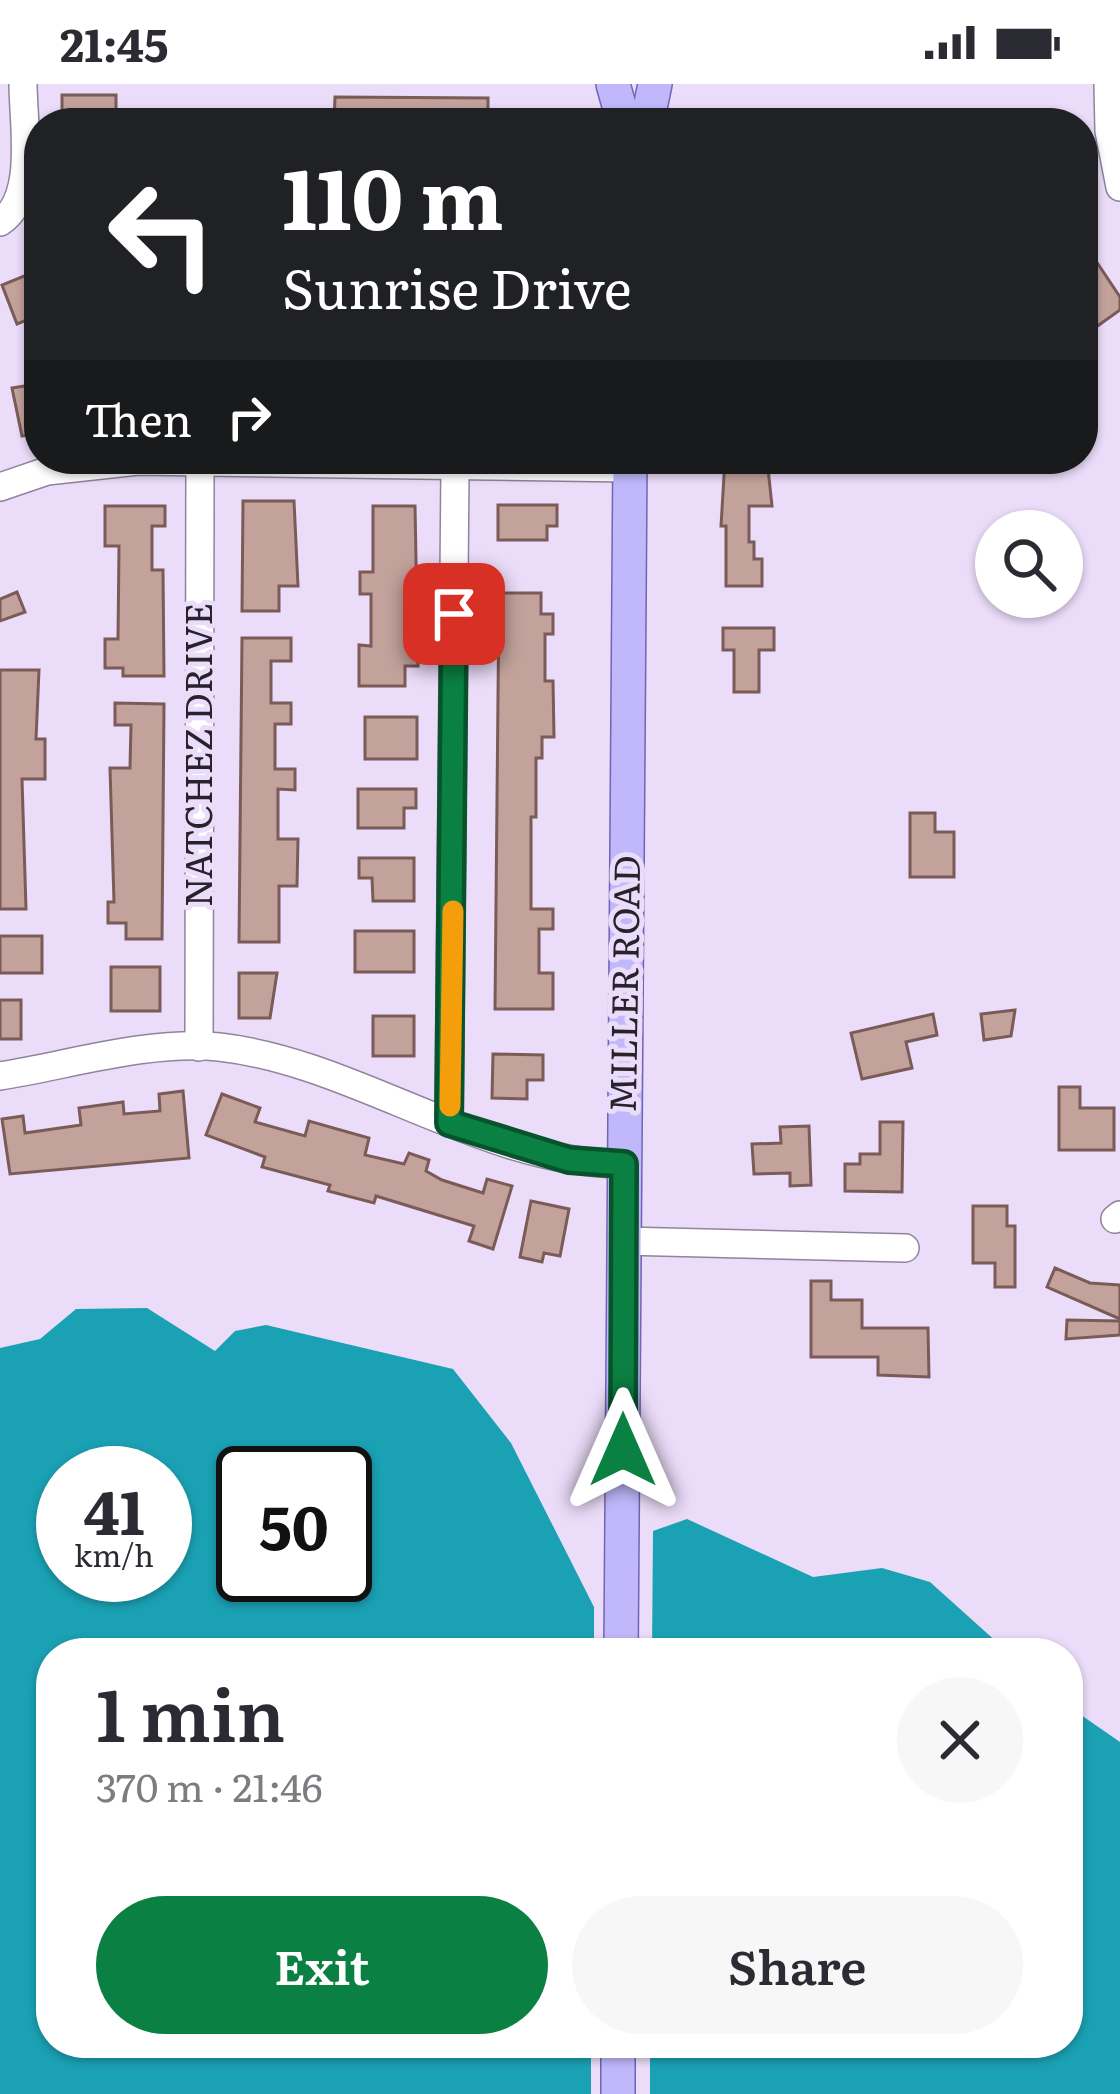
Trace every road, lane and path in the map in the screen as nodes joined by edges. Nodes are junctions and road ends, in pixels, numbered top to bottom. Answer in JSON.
{"nodes":[{"id":1,"x":23,"y":84,"type":"edge"},
{"id":2,"x":1108,"y":84,"type":"edge"},
{"id":3,"x":1120,"y":187,"type":"edge"},
{"id":4,"x":0,"y":222,"type":"edge"},
{"id":5,"x":50,"y":474,"type":"edge"},
{"id":6,"x":200,"y":474,"type":"edge"},
{"id":7,"x":455,"y":474,"type":"edge"},
{"id":8,"x":630,"y":474,"type":"edge"},
{"id":9,"x":0,"y":487,"type":"edge"},
{"id":10,"x":199,"y":1047,"type":"junction"},
{"id":11,"x":0,"y":1076,"type":"edge"},
{"id":12,"x":449,"y":1123,"type":"junction"},
{"id":13,"x":624,"y":1164,"type":"junction"},
{"id":14,"x":624,"y":1241,"type":"junction"},
{"id":15,"x":905,"y":1248,"type":"dead end"},
{"id":16,"x":621,"y":1638,"type":"edge"},
{"id":17,"x":618,"y":2058,"type":"edge"},
{"id":18,"x":618,"y":2094,"type":"edge"}],
"edges":[{"from":1,"to":4,"type":"street"},
{"from":2,"to":3,"type":"street"},
{"from":5,"to":9,"type":"street"},
{"from":6,"to":10,"type":"street","name":"NATCHEZ DRIVE"},
{"from":7,"to":12,"type":"street"},
{"from":8,"to":13,"type":"main road","name":"MILLER ROAD"},
{"from":10,"to":11,"type":"street"},
{"from":10,"to":12,"type":"street"},
{"from":12,"to":13,"type":"street"},
{"from":13,"to":14,"type":"main road","name":"MILLER ROAD"},
{"from":14,"to":15,"type":"street"},
{"from":14,"to":16,"type":"main road","name":"MILLER ROAD"},
{"from":17,"to":18,"type":"main road"}]}
